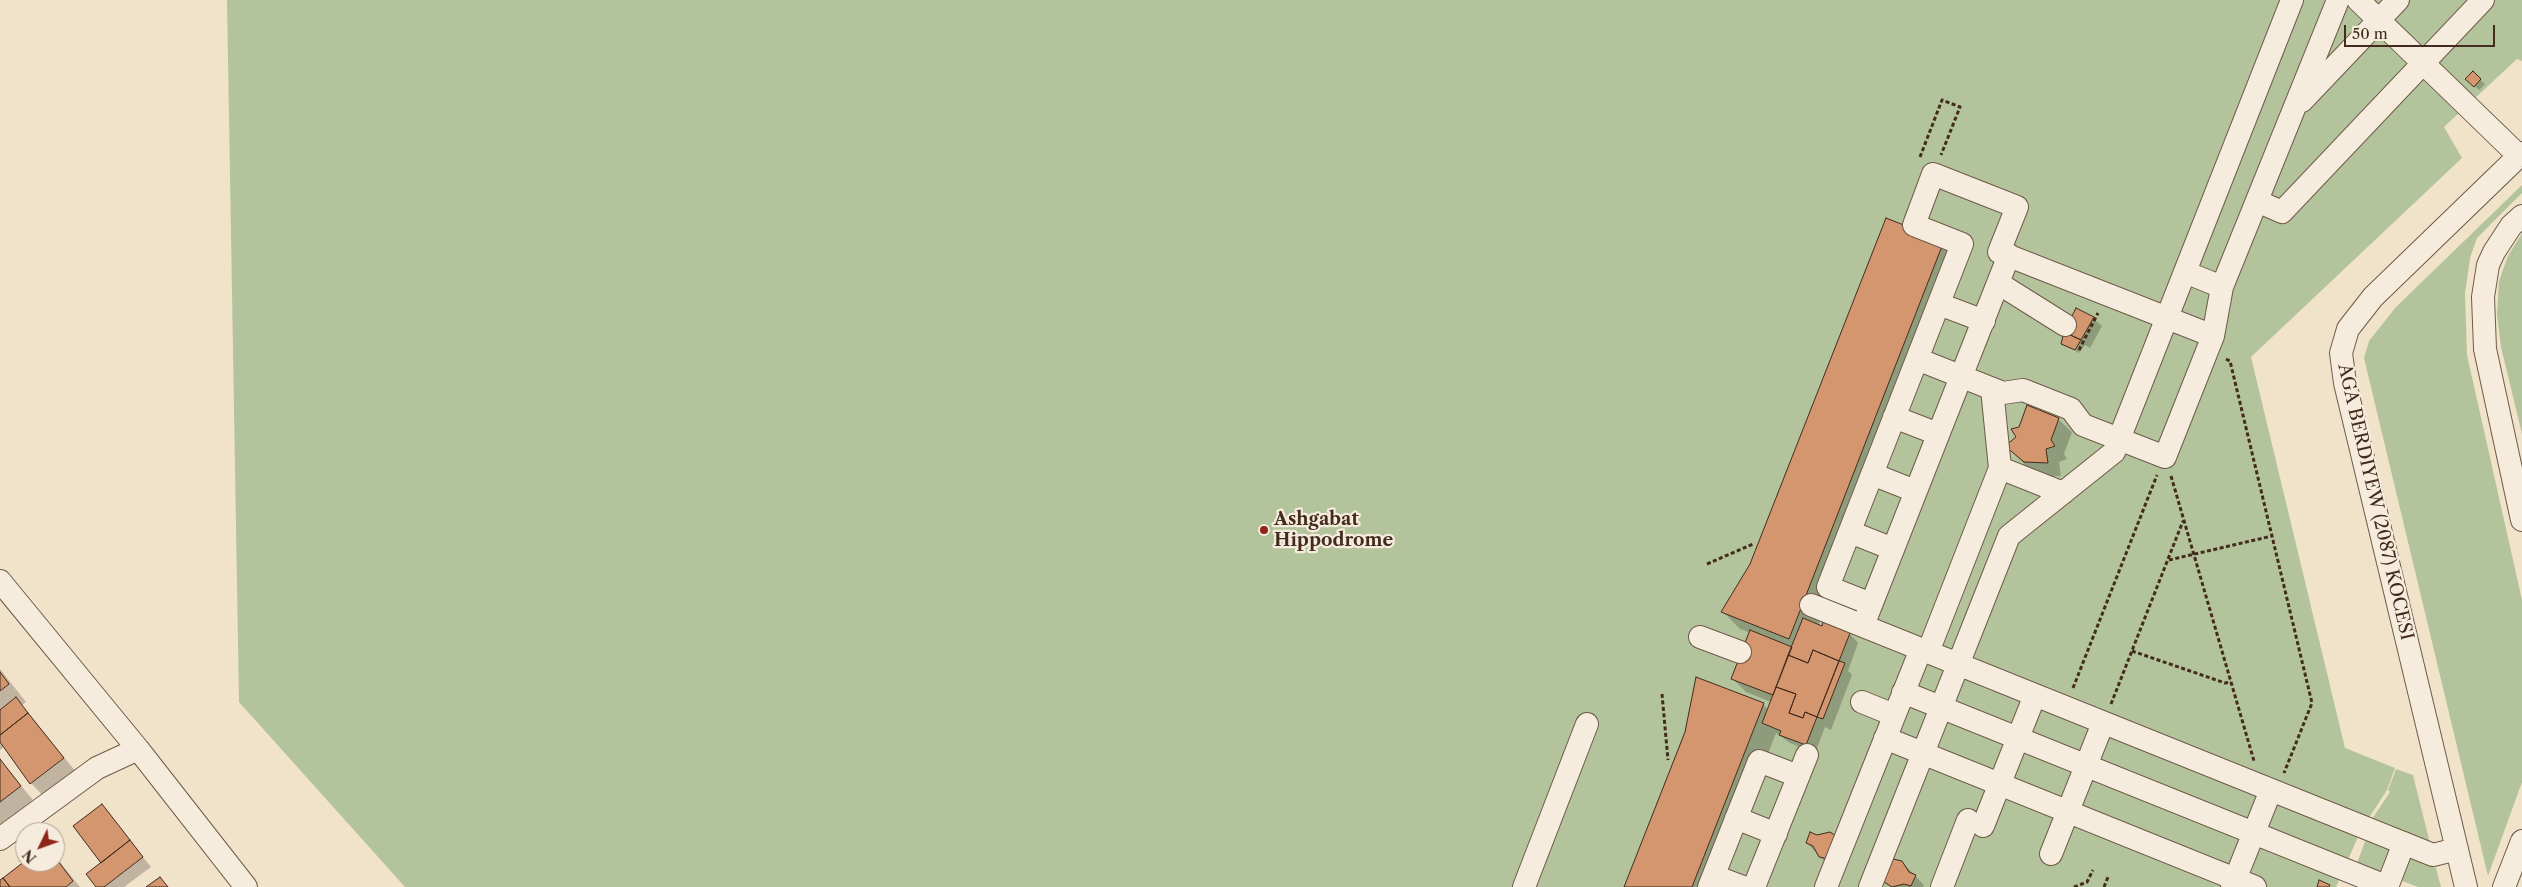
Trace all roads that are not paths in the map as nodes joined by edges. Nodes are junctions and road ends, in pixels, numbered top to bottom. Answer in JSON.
{"nodes":[{"id":1,"x":2292,"y":0,"type":"edge"},
{"id":2,"x":2338,"y":0,"type":"edge"},
{"id":3,"x":2358,"y":0,"type":"edge"},
{"id":4,"x":2398,"y":0,"type":"edge"},
{"id":5,"x":2483,"y":0,"type":"edge"},
{"id":6,"x":2379,"y":20,"type":"junction"},
{"id":7,"x":2423,"y":63,"type":"junction"},
{"id":8,"x":2294,"y":109,"type":"junction"},
{"id":9,"x":2520,"y":154,"type":"edge"},
{"id":10,"x":2257,"y":201,"type":"junction"},
{"id":11,"x":2522,"y":216,"type":"edge"},
{"id":12,"x":2009,"y":255,"type":"junction"},
{"id":13,"x":2185,"y":272,"type":"junction"},
{"id":14,"x":1998,"y":284,"type":"junction"},
{"id":15,"x":2222,"y":287,"type":"junction"},
{"id":16,"x":1939,"y":304,"type":"junction"},
{"id":17,"x":2167,"y":318,"type":"junction"},
{"id":18,"x":1984,"y":321,"type":"junction"},
{"id":19,"x":2065,"y":325,"type":"dead end"},
{"id":20,"x":2210,"y":343,"type":"junction"},
{"id":21,"x":1917,"y":359,"type":"junction"},
{"id":22,"x":1962,"y":377,"type":"junction"},
{"id":23,"x":1992,"y":389,"type":"junction"},
{"id":24,"x":1894,"y":417,"type":"junction"},
{"id":25,"x":1938,"y":434,"type":"junction"},
{"id":26,"x":2119,"y":439,"type":"junction"},
{"id":27,"x":2000,"y":468,"type":"junction"},
{"id":28,"x":1872,"y":474,"type":"junction"},
{"id":29,"x":1915,"y":491,"type":"junction"},
{"id":30,"x":2063,"y":493,"type":"junction"},
{"id":31,"x":2522,"y":520,"type":"edge"},
{"id":32,"x":1979,"y":524,"type":"junction"},
{"id":33,"x":1850,"y":532,"type":"junction"},
{"id":34,"x":2009,"y":536,"type":"junction"},
{"id":35,"x":1893,"y":549,"type":"junction"},
{"id":36,"x":0,"y":581,"type":"edge"},
{"id":37,"x":0,"y":592,"type":"edge"},
{"id":38,"x":1871,"y":604,"type":"junction"},
{"id":39,"x":1811,"y":605,"type":"dead end"},
{"id":40,"x":1863,"y":626,"type":"junction"},
{"id":41,"x":1700,"y":637,"type":"dead end"},
{"id":42,"x":1925,"y":651,"type":"junction"},
{"id":43,"x":1740,"y":652,"type":"dead end"},
{"id":44,"x":1958,"y":664,"type":"junction"},
{"id":45,"x":1903,"y":692,"type":"junction"},
{"id":46,"x":2036,"y":695,"type":"junction"},
{"id":47,"x":1862,"y":702,"type":"dead end"},
{"id":48,"x":1941,"y":707,"type":"junction"},
{"id":49,"x":1894,"y":715,"type":"junction"},
{"id":50,"x":2103,"y":722,"type":"junction"},
{"id":51,"x":1587,"y":724,"type":"dead end"},
{"id":52,"x":1885,"y":738,"type":"junction"},
{"id":53,"x":2018,"y":738,"type":"junction"},
{"id":54,"x":132,"y":752,"type":"junction"},
{"id":55,"x":1923,"y":753,"type":"junction"},
{"id":56,"x":1807,"y":755,"type":"dead end"},
{"id":57,"x":2086,"y":766,"type":"junction"},
{"id":58,"x":1798,"y":776,"type":"junction"},
{"id":59,"x":2000,"y":784,"type":"junction"},
{"id":60,"x":2267,"y":788,"type":"junction"},
{"id":61,"x":2068,"y":812,"type":"junction"},
{"id":62,"x":1736,"y":818,"type":"junction"},
{"id":63,"x":2254,"y":833,"type":"junction"},
{"id":64,"x":1776,"y":834,"type":"junction"},
{"id":65,"x":0,"y":839,"type":"edge"},
{"id":66,"x":2522,"y":842,"type":"edge"},
{"id":67,"x":2404,"y":843,"type":"junction"},
{"id":68,"x":2457,"y":849,"type":"junction"},
{"id":69,"x":2051,"y":854,"type":"dead end"},
{"id":70,"x":1711,"y":881,"type":"edge"},
{"id":71,"x":2241,"y":884,"type":"edge"},
{"id":72,"x":230,"y":887,"type":"edge"},
{"id":73,"x":246,"y":887,"type":"edge"},
{"id":74,"x":1524,"y":887,"type":"edge"},
{"id":75,"x":1743,"y":887,"type":"edge"},
{"id":76,"x":1754,"y":887,"type":"edge"},
{"id":77,"x":1826,"y":887,"type":"edge"},
{"id":78,"x":1870,"y":887,"type":"edge"},
{"id":79,"x":1942,"y":887,"type":"edge"},
{"id":80,"x":2387,"y":887,"type":"edge"},
{"id":81,"x":2466,"y":887,"type":"edge"},
{"id":82,"x":2504,"y":887,"type":"edge"}],
"edges":[{"from":1,"to":13,"type":"street"},
{"from":2,"to":8,"type":"street"},
{"from":3,"to":6,"type":"street"},
{"from":4,"to":6,"type":"street"},
{"from":5,"to":7,"type":"street"},
{"from":6,"to":7,"type":"street"},
{"from":6,"to":8,"type":"street"},
{"from":7,"to":9,"type":"street"},
{"from":7,"to":10,"type":"street"},
{"from":8,"to":10,"type":"street"},
{"from":9,"to":68,"type":"street","name":"AGA BERDIYEW (2087) KOCESI"},
{"from":10,"to":15,"type":"street"},
{"from":11,"to":31,"type":"street"},
{"from":12,"to":14,"type":"street"},
{"from":12,"to":16,"type":"street"},
{"from":12,"to":17,"type":"street"},
{"from":13,"to":15,"type":"street"},
{"from":13,"to":17,"type":"street"},
{"from":14,"to":18,"type":"street"},
{"from":14,"to":19,"type":"street"},
{"from":15,"to":20,"type":"street"},
{"from":16,"to":18,"type":"street"},
{"from":16,"to":21,"type":"street"},
{"from":17,"to":20,"type":"street"},
{"from":17,"to":26,"type":"street"},
{"from":18,"to":22,"type":"street"},
{"from":20,"to":26,"type":"street"},
{"from":21,"to":22,"type":"street"},
{"from":21,"to":24,"type":"street"},
{"from":22,"to":23,"type":"street"},
{"from":22,"to":25,"type":"street"},
{"from":23,"to":26,"type":"street"},
{"from":23,"to":27,"type":"street"},
{"from":24,"to":25,"type":"street"},
{"from":24,"to":28,"type":"street"},
{"from":25,"to":29,"type":"street"},
{"from":26,"to":30,"type":"street"},
{"from":27,"to":30,"type":"street"},
{"from":27,"to":32,"type":"street"},
{"from":28,"to":29,"type":"street"},
{"from":28,"to":33,"type":"street"},
{"from":29,"to":35,"type":"street"},
{"from":30,"to":34,"type":"street"},
{"from":32,"to":34,"type":"street"},
{"from":32,"to":42,"type":"street"},
{"from":33,"to":35,"type":"street"},
{"from":33,"to":38,"type":"street"},
{"from":34,"to":44,"type":"street"},
{"from":35,"to":38,"type":"street"},
{"from":36,"to":54,"type":"street"},
{"from":37,"to":54,"type":"street"},
{"from":38,"to":40,"type":"street"},
{"from":39,"to":40,"type":"street"},
{"from":40,"to":42,"type":"street"},
{"from":41,"to":43,"type":"street"},
{"from":42,"to":44,"type":"street"},
{"from":42,"to":45,"type":"street"},
{"from":44,"to":46,"type":"street"},
{"from":44,"to":48,"type":"street"},
{"from":45,"to":48,"type":"street"},
{"from":45,"to":49,"type":"street"},
{"from":46,"to":50,"type":"street"},
{"from":46,"to":53,"type":"street"},
{"from":47,"to":49,"type":"street"},
{"from":48,"to":53,"type":"street"},
{"from":48,"to":55,"type":"street"},
{"from":49,"to":52,"type":"street"},
{"from":50,"to":57,"type":"street"},
{"from":50,"to":60,"type":"street"},
{"from":51,"to":74,"type":"street"},
{"from":52,"to":55,"type":"street"},
{"from":52,"to":77,"type":"street"},
{"from":53,"to":57,"type":"street"},
{"from":53,"to":59,"type":"street"},
{"from":54,"to":65,"type":"street"},
{"from":54,"to":72,"type":"street"},
{"from":54,"to":73,"type":"street"},
{"from":55,"to":59,"type":"street"},
{"from":55,"to":78,"type":"street"},
{"from":56,"to":58,"type":"street"},
{"from":57,"to":61,"type":"street"},
{"from":57,"to":63,"type":"street"},
{"from":58,"to":62,"type":"street"},
{"from":58,"to":64,"type":"street"},
{"from":59,"to":61,"type":"street"},
{"from":59,"to":79,"type":"street"},
{"from":60,"to":63,"type":"street"},
{"from":60,"to":67,"type":"street"},
{"from":61,"to":69,"type":"street"},
{"from":61,"to":71,"type":"street"},
{"from":62,"to":64,"type":"street"},
{"from":62,"to":70,"type":"street"},
{"from":63,"to":71,"type":"street"},
{"from":63,"to":80,"type":"street"},
{"from":64,"to":76,"type":"street"},
{"from":66,"to":82,"type":"street"},
{"from":67,"to":68,"type":"street"},
{"from":67,"to":80,"type":"street"},
{"from":68,"to":81,"type":"street","name":"AGA BERDIYEW (2087) KOCESI"},
{"from":70,"to":75,"type":"street"}]}
